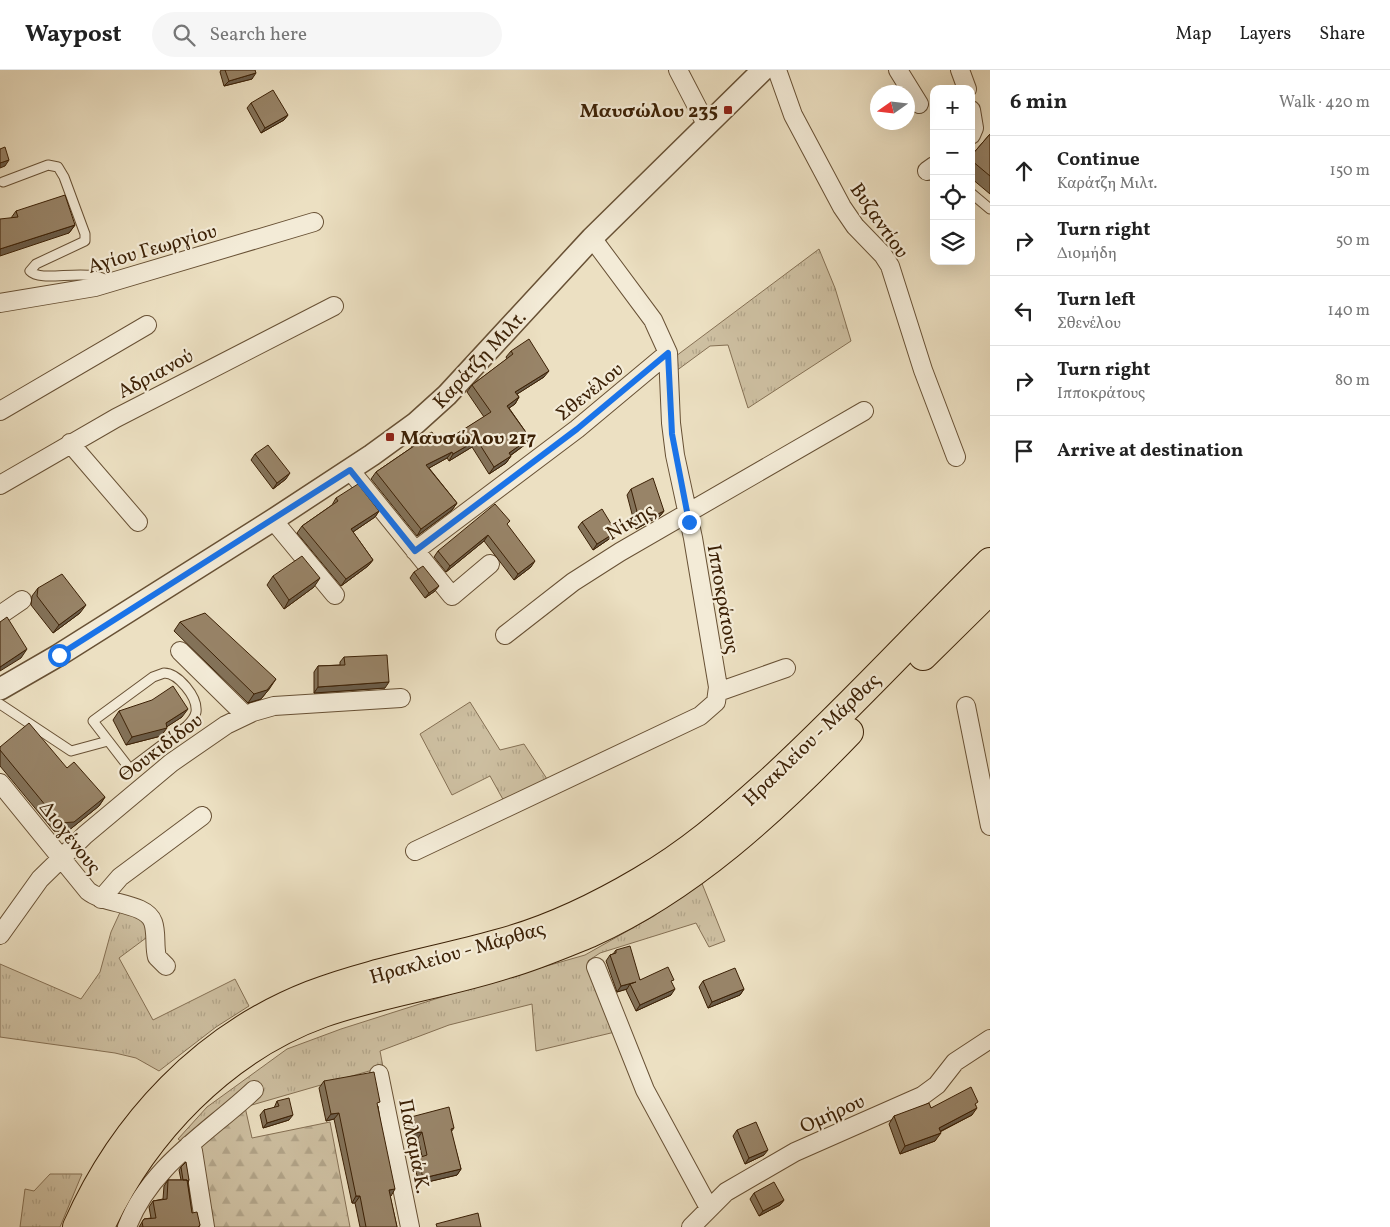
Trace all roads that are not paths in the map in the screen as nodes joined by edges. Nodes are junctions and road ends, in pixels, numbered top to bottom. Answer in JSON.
{"nodes":[{"id":1,"x":678,"y":70,"type":"edge"},
{"id":2,"x":763,"y":70,"type":"edge"},
{"id":3,"x":777,"y":70,"type":"edge"},
{"id":4,"x":898,"y":70,"type":"edge"},
{"id":5,"x":960,"y":70,"type":"edge"},
{"id":6,"x":966,"y":85,"type":"edge"},
{"id":7,"x":919,"y":104,"type":"dead end"},
{"id":8,"x":706,"y":124,"type":"junction"},
{"id":9,"x":3,"y":182,"type":"dead end"},
{"id":10,"x":975,"y":196,"type":"edge"},
{"id":11,"x":990,"y":209,"type":"edge"},
{"id":12,"x":314,"y":222,"type":"dead end"},
{"id":13,"x":592,"y":238,"type":"junction"},
{"id":14,"x":110,"y":282,"type":"junction"},
{"id":15,"x":0,"y":303,"type":"edge"},
{"id":16,"x":334,"y":306,"type":"dead end"},
{"id":17,"x":147,"y":325,"type":"dead end"},
{"id":18,"x":668,"y":353,"type":"junction"},
{"id":19,"x":0,"y":411,"type":"edge"},
{"id":20,"x":864,"y":411,"type":"dead end"},
{"id":21,"x":70,"y":443,"type":"junction"},
{"id":22,"x":956,"y":457,"type":"dead end"},
{"id":23,"x":350,"y":470,"type":"junction"},
{"id":24,"x":1,"y":482,"type":"edge"},
{"id":25,"x":686,"y":513,"type":"junction"},
{"id":26,"x":273,"y":520,"type":"junction"},
{"id":27,"x":138,"y":522,"type":"dead end"},
{"id":28,"x":415,"y":551,"type":"junction"},
{"id":29,"x":990,"y":562,"type":"edge"},
{"id":30,"x":490,"y":564,"type":"dead end"},
{"id":31,"x":990,"y":590,"type":"edge"},
{"id":32,"x":335,"y":595,"type":"dead end"},
{"id":33,"x":22,"y":600,"type":"dead end"},
{"id":34,"x":0,"y":615,"type":"edge"},
{"id":35,"x":505,"y":635,"type":"dead end"},
{"id":36,"x":180,"y":651,"type":"dead end"},
{"id":37,"x":786,"y":668,"type":"dead end"},
{"id":38,"x":0,"y":690,"type":"edge"},
{"id":39,"x":718,"y":692,"type":"junction"},
{"id":40,"x":400,"y":698,"type":"dead end"},
{"id":41,"x":0,"y":704,"type":"edge"},
{"id":42,"x":966,"y":706,"type":"dead end"},
{"id":43,"x":245,"y":715,"type":"junction"},
{"id":44,"x":108,"y":741,"type":"junction"},
{"id":45,"x":0,"y":783,"type":"edge"},
{"id":46,"x":202,"y":816,"type":"dead end"},
{"id":47,"x":990,"y":826,"type":"edge"},
{"id":48,"x":415,"y":851,"type":"dead end"},
{"id":49,"x":60,"y":858,"type":"junction"},
{"id":50,"x":101,"y":899,"type":"junction"},
{"id":51,"x":0,"y":935,"type":"edge"},
{"id":52,"x":166,"y":966,"type":"dead end"},
{"id":53,"x":596,"y":967,"type":"dead end"},
{"id":54,"x":990,"y":1039,"type":"edge"},
{"id":55,"x":379,"y":1074,"type":"dead end"},
{"id":56,"x":254,"y":1090,"type":"dead end"},
{"id":57,"x":189,"y":1145,"type":"junction"},
{"id":58,"x":709,"y":1208,"type":"junction"},
{"id":59,"x":76,"y":1227,"type":"edge"},
{"id":60,"x":100,"y":1227,"type":"edge"},
{"id":61,"x":126,"y":1227,"type":"edge"},
{"id":62,"x":205,"y":1227,"type":"edge"},
{"id":63,"x":410,"y":1227,"type":"edge"},
{"id":64,"x":691,"y":1227,"type":"edge"}],
"edges":[{"from":1,"to":8,"type":"street"},
{"from":2,"to":8,"type":"street","name":"Καράτζη Μιλτ."},
{"from":3,"to":22,"type":"street","name":"Βυζαντίου"},
{"from":4,"to":7,"type":"street"},
{"from":5,"to":6,"type":"street"},
{"from":8,"to":13,"type":"street","name":"Καράτζη Μιλτ."},
{"from":9,"to":14,"type":"lane"},
{"from":10,"to":11,"type":"lane"},
{"from":12,"to":14,"type":"street","name":"Αγίου Γεωργίου"},
{"from":13,"to":18,"type":"street","name":"Ιπποκράτους"},
{"from":13,"to":23,"type":"street","name":"Καράτζη Μιλτ."},
{"from":14,"to":15,"type":"street","name":"Αγίου Γεωργίου"},
{"from":16,"to":21,"type":"street","name":"Αδριανού"},
{"from":17,"to":19,"type":"street"},
{"from":18,"to":25,"type":"street","name":"Ιπποκράτους"},
{"from":18,"to":28,"type":"street","name":"Σθενέλου"},
{"from":20,"to":25,"type":"street","name":"Νίκης"},
{"from":21,"to":24,"type":"street","name":"Αδριανού"},
{"from":21,"to":27,"type":"street"},
{"from":23,"to":26,"type":"street","name":"Καράτζη Μιλτ."},
{"from":23,"to":28,"type":"street"},
{"from":25,"to":35,"type":"street","name":"Νίκης"},
{"from":25,"to":39,"type":"street","name":"Ιπποκράτους"},
{"from":26,"to":32,"type":"street"},
{"from":26,"to":38,"type":"street","name":"Καράτζη Μιλτ."},
{"from":28,"to":30,"type":"street"},
{"from":29,"to":59,"type":"main road","name":"Ηρακλείου - Μάρθας"},
{"from":31,"to":60,"type":"main road","name":"Ηρακλείου - Μάρθας"},
{"from":33,"to":34,"type":"street"},
{"from":36,"to":43,"type":"street"},
{"from":37,"to":39,"type":"street"},
{"from":39,"to":48,"type":"street"},
{"from":40,"to":43,"type":"street","name":"Θουκιδίδου"},
{"from":41,"to":44,"type":"lane"},
{"from":42,"to":47,"type":"street"},
{"from":43,"to":49,"type":"street","name":"Θουκιδίδου"},
{"from":44,"to":44,"type":"lane"},
{"from":45,"to":49,"type":"street","name":"Διογένους"},
{"from":46,"to":50,"type":"street"},
{"from":49,"to":50,"type":"street","name":"Διογένους"},
{"from":49,"to":51,"type":"street","name":"Θουκιδίδου"},
{"from":50,"to":52,"type":"street","name":"Διογένους"},
{"from":53,"to":58,"type":"street"},
{"from":54,"to":58,"type":"street","name":"Ομήρου"},
{"from":55,"to":63,"type":"street","name":"Παλαμά Κ."},
{"from":56,"to":57,"type":"street"},
{"from":57,"to":61,"type":"street"},
{"from":57,"to":62,"type":"street"},
{"from":58,"to":64,"type":"street","name":"Ομήρου"}]}
